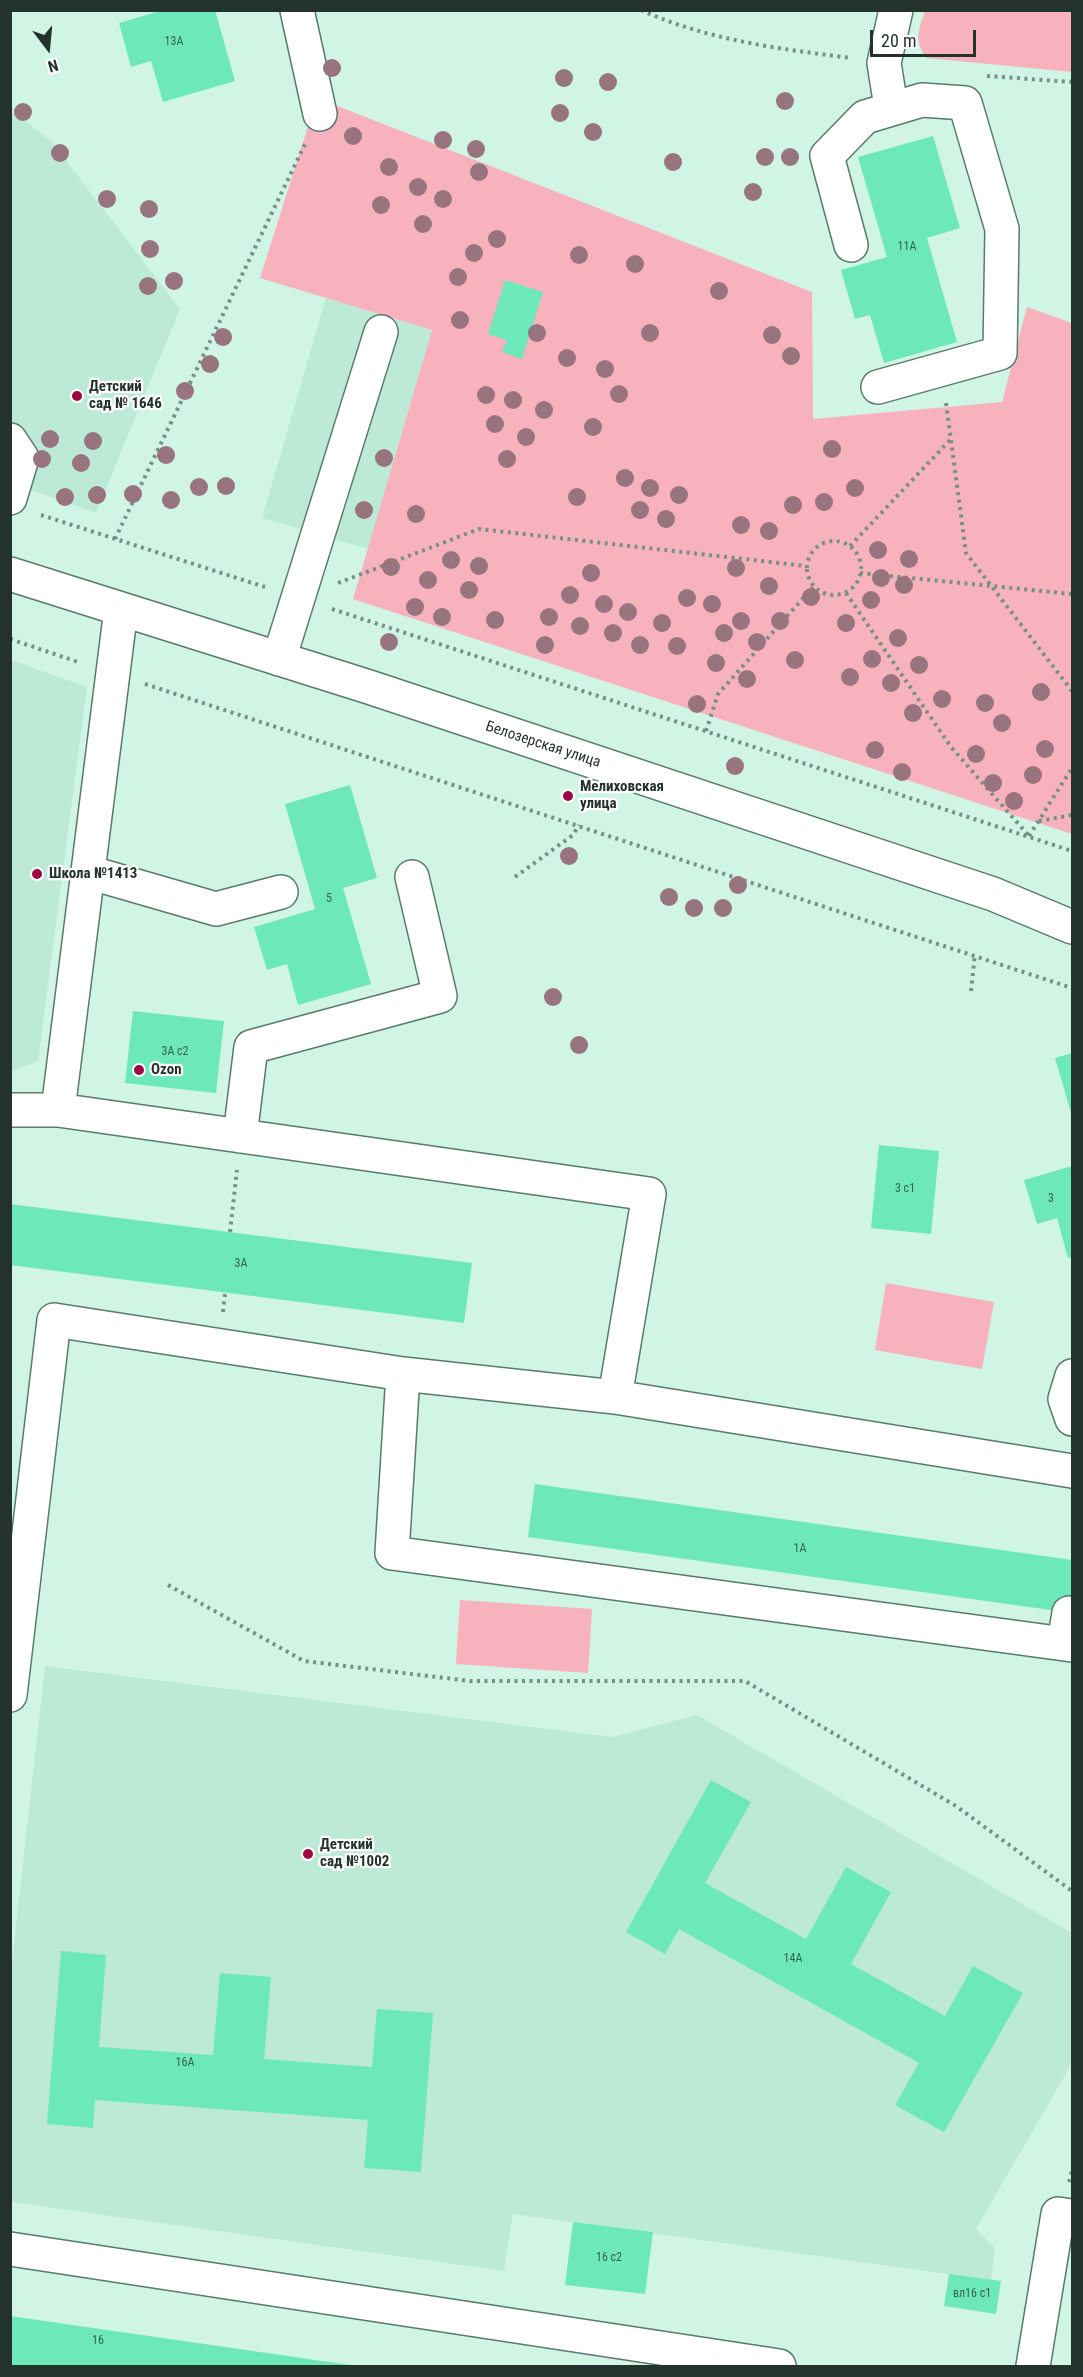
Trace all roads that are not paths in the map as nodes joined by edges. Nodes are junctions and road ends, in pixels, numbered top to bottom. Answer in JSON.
{"nodes":[{"id":1,"x":297,"y":10,"type":"edge"},
{"id":2,"x":896,"y":10,"type":"edge"},
{"id":3,"x":891,"y":107,"type":"junction"},
{"id":4,"x":320,"y":114,"type":"road end"},
{"id":5,"x":851,"y":245,"type":"dead end"},
{"id":6,"x":381,"y":332,"type":"dead end"},
{"id":7,"x":878,"y":387,"type":"dead end"},
{"id":8,"x":10,"y":440,"type":"edge"},
{"id":9,"x":21,"y":505,"type":"edge"},
{"id":10,"x":10,"y":574,"type":"edge"},
{"id":11,"x":121,"y":609,"type":"junction"},
{"id":12,"x":279,"y":659,"type":"junction"},
{"id":13,"x":88,"y":872,"type":"junction"},
{"id":14,"x":412,"y":877,"type":"dead end"},
{"id":15,"x":281,"y":892,"type":"dead end"},
{"id":16,"x":1072,"y":927,"type":"edge"},
{"id":17,"x":10,"y":1110,"type":"edge"},
{"id":18,"x":58,"y":1110,"type":"junction"},
{"id":19,"x":240,"y":1136,"type":"junction"},
{"id":20,"x":403,"y":1374,"type":"junction"},
{"id":21,"x":1072,"y":1376,"type":"edge"},
{"id":22,"x":615,"y":1397,"type":"junction"},
{"id":23,"x":1072,"y":1419,"type":"edge"},
{"id":24,"x":1072,"y":1471,"type":"edge"},
{"id":25,"x":1068,"y":1634,"type":"edge"},
{"id":26,"x":10,"y":1695,"type":"edge"},
{"id":27,"x":1072,"y":2216,"type":"edge"},
{"id":28,"x":10,"y":2249,"type":"edge"},
{"id":29,"x":779,"y":2367,"type":"edge"},
{"id":30,"x":1033,"y":2367,"type":"edge"}],
"edges":[{"from":1,"to":4,"type":"street"},
{"from":2,"to":3,"type":"street"},
{"from":3,"to":5,"type":"street"},
{"from":3,"to":7,"type":"street"},
{"from":6,"to":12,"type":"street"},
{"from":8,"to":9,"type":"street"},
{"from":10,"to":11,"type":"street","name":"Белозерская улица"},
{"from":11,"to":12,"type":"street","name":"Белозерская улица"},
{"from":11,"to":13,"type":"street"},
{"from":12,"to":16,"type":"street","name":"Белозерская улица"},
{"from":13,"to":15,"type":"street"},
{"from":13,"to":18,"type":"street"},
{"from":14,"to":19,"type":"street"},
{"from":17,"to":18,"type":"street"},
{"from":18,"to":19,"type":"street"},
{"from":19,"to":22,"type":"street"},
{"from":20,"to":22,"type":"street"},
{"from":20,"to":25,"type":"street"},
{"from":20,"to":26,"type":"street"},
{"from":21,"to":23,"type":"street"},
{"from":22,"to":24,"type":"street"},
{"from":27,"to":30,"type":"street"},
{"from":28,"to":29,"type":"street"}]}
